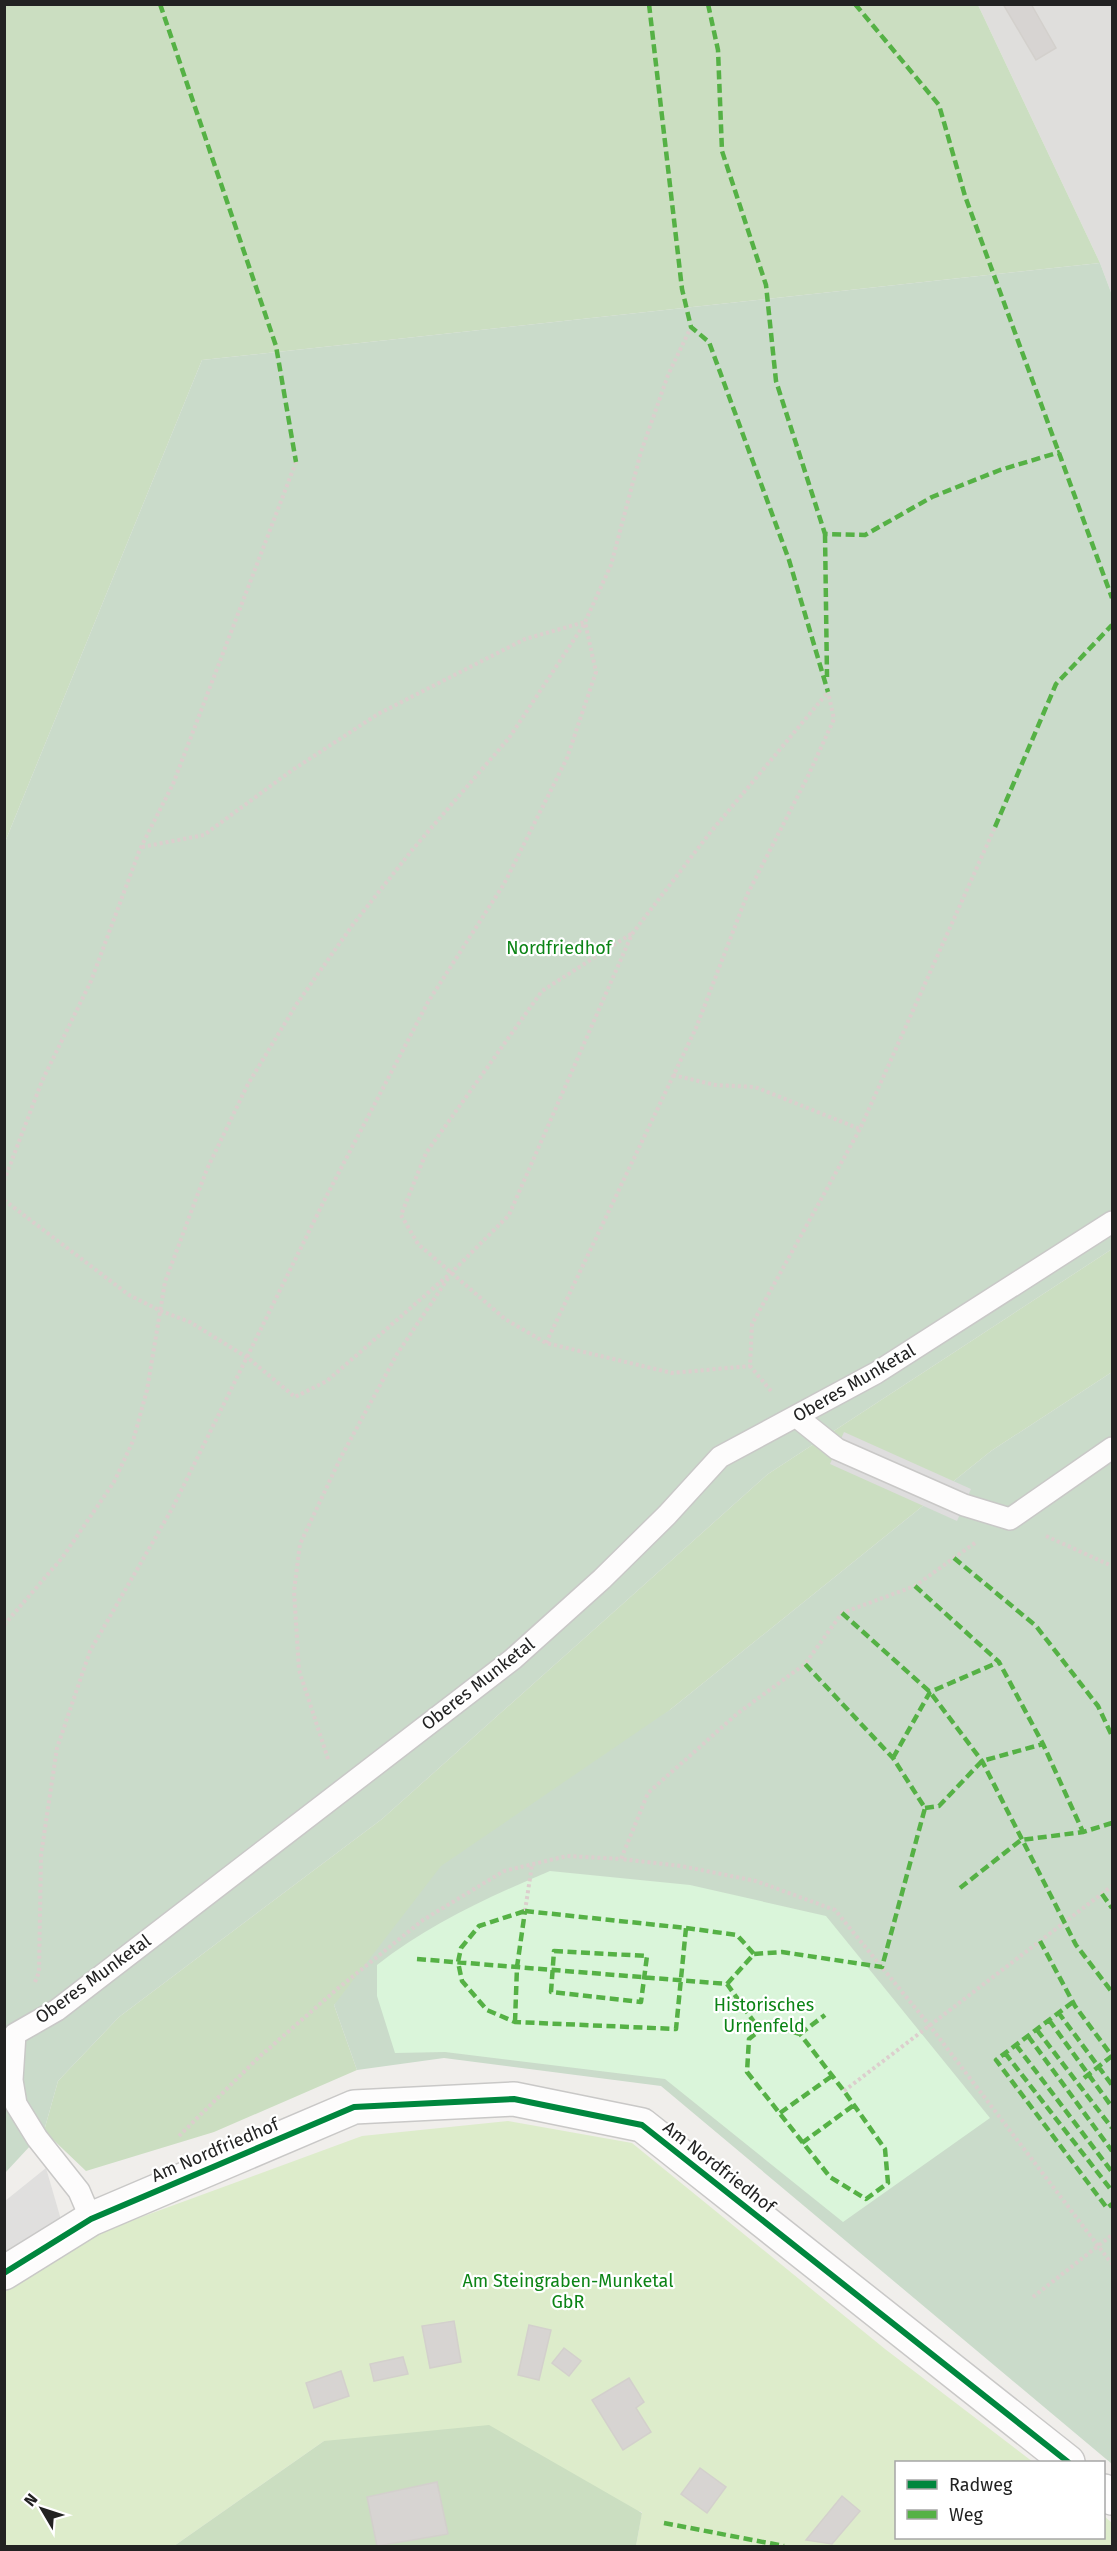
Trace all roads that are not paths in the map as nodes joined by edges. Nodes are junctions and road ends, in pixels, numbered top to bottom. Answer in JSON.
{"nodes":[{"id":1,"x":1113,"y":1222,"type":"edge"},
{"id":2,"x":797,"y":1417,"type":"junction"},
{"id":3,"x":1113,"y":1448,"type":"edge"},
{"id":4,"x":103,"y":2214,"type":"junction"},
{"id":5,"x":4,"y":2273,"type":"edge"},
{"id":6,"x":1065,"y":2461,"type":"edge"}],
"edges":[{"from":1,"to":2,"type":"lane","name":"Oberes Munketal"},
{"from":2,"to":3,"type":"lane"},
{"from":2,"to":4,"type":"lane","name":"Oberes Munketal"},
{"from":4,"to":5,"type":"street"},
{"from":4,"to":6,"type":"street","name":"Am Nordfriedhof"}]}
